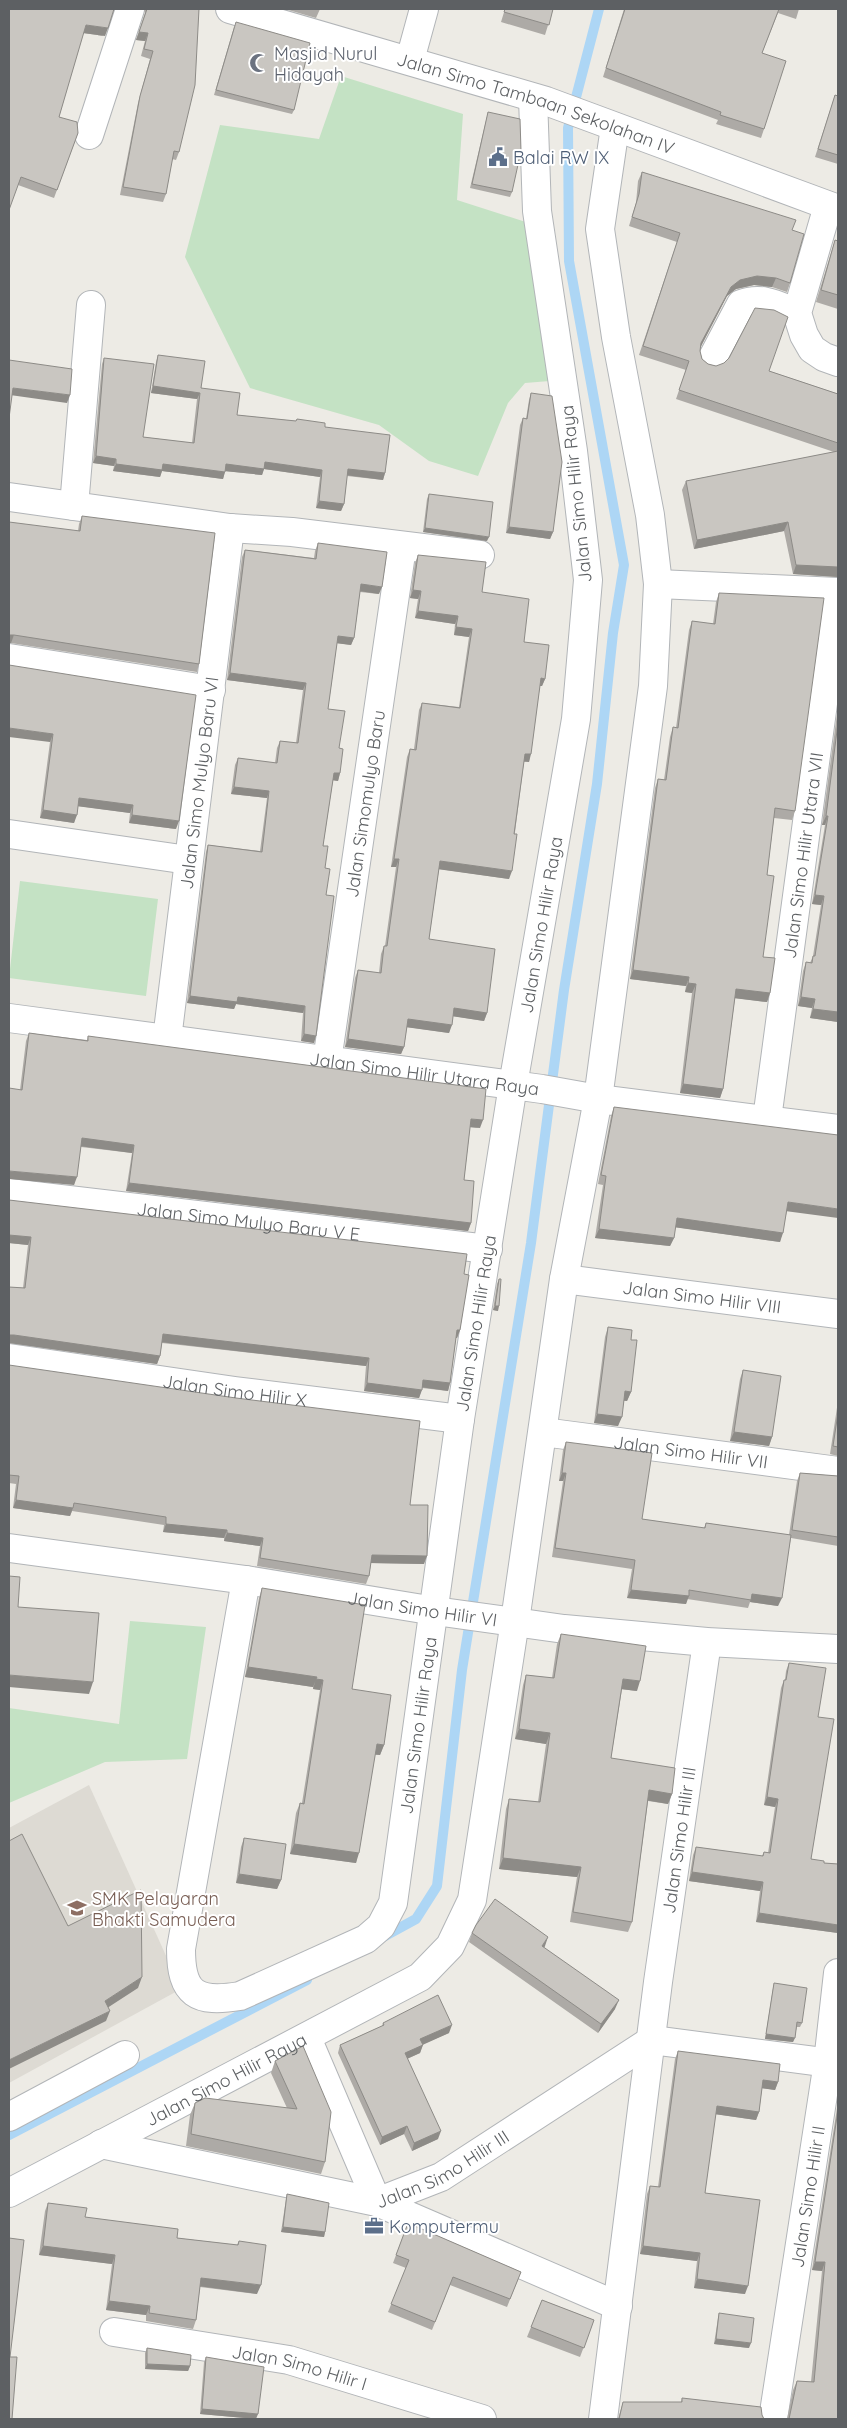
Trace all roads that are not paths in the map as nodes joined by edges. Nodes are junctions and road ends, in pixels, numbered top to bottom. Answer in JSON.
{"nodes":[{"id":1,"x":130,"y":9,"type":"edge"},
{"id":2,"x":230,"y":9,"type":"edge"},
{"id":3,"x":424,"y":9,"type":"edge"},
{"id":4,"x":410,"y":60,"type":"junction"},
{"id":5,"x":540,"y":100,"type":"junction"},
{"id":6,"x":605,"y":124,"type":"junction"},
{"id":7,"x":89,"y":135,"type":"dead end"},
{"id":8,"x":833,"y":207,"type":"edge"},
{"id":9,"x":90,"y":305,"type":"dead end"},
{"id":10,"x":797,"y":313,"type":"junction"},
{"id":11,"x":712,"y":359,"type":"dead end"},
{"id":12,"x":838,"y":362,"type":"edge"},
{"id":13,"x":9,"y":497,"type":"edge"},
{"id":14,"x":74,"y":506,"type":"junction"},
{"id":15,"x":230,"y":528,"type":"junction"},
{"id":16,"x":402,"y":547,"type":"junction"},
{"id":17,"x":480,"y":555,"type":"dead end"},
{"id":18,"x":658,"y":584,"type":"junction"},
{"id":19,"x":838,"y":592,"type":"edge"},
{"id":20,"x":9,"y":658,"type":"edge"},
{"id":21,"x":211,"y":690,"type":"junction"},
{"id":22,"x":9,"y":834,"type":"edge"},
{"id":23,"x":188,"y":860,"type":"junction"},
{"id":24,"x":9,"y":1018,"type":"edge"},
{"id":25,"x":167,"y":1039,"type":"junction"},
{"id":26,"x":327,"y":1062,"type":"junction"},
{"id":27,"x":513,"y":1085,"type":"junction"},
{"id":28,"x":586,"y":1097,"type":"junction"},
{"id":29,"x":767,"y":1119,"type":"junction"},
{"id":30,"x":838,"y":1129,"type":"edge"},
{"id":31,"x":9,"y":1193,"type":"edge"},
{"id":32,"x":488,"y":1249,"type":"junction"},
{"id":33,"x":564,"y":1279,"type":"junction"},
{"id":34,"x":838,"y":1314,"type":"edge"},
{"id":35,"x":9,"y":1358,"type":"edge"},
{"id":36,"x":460,"y":1419,"type":"junction"},
{"id":37,"x":543,"y":1432,"type":"junction"},
{"id":38,"x":838,"y":1471,"type":"edge"},
{"id":39,"x":9,"y":1548,"type":"edge"},
{"id":40,"x":246,"y":1580,"type":"junction"},
{"id":41,"x":445,"y":1612,"type":"junction"},
{"id":42,"x":504,"y":1620,"type":"junction"},
{"id":43,"x":707,"y":1642,"type":"junction"},
{"id":44,"x":838,"y":1649,"type":"edge"},
{"id":45,"x":838,"y":1973,"type":"edge"},
{"id":46,"x":307,"y":2038,"type":"junction"},
{"id":47,"x":652,"y":2040,"type":"junction"},
{"id":48,"x":125,"y":2055,"type":"dead end"},
{"id":49,"x":833,"y":2063,"type":"edge"},
{"id":50,"x":9,"y":2118,"type":"edge"},
{"id":51,"x":101,"y":2144,"type":"junction"},
{"id":52,"x":9,"y":2193,"type":"edge"},
{"id":53,"x":378,"y":2202,"type":"junction"},
{"id":54,"x":618,"y":2306,"type":"junction"},
{"id":55,"x":114,"y":2332,"type":"dead end"},
{"id":56,"x":482,"y":2419,"type":"edge"},
{"id":57,"x":603,"y":2419,"type":"edge"},
{"id":58,"x":773,"y":2419,"type":"edge"}],
"edges":[{"from":1,"to":7,"type":"street"},
{"from":2,"to":4,"type":"street","name":"Jalan Simo Tambaan Sekolahan IV"},
{"from":3,"to":4,"type":"street"},
{"from":4,"to":5,"type":"street","name":"Jalan Simo Tambaan Sekolahan IV"},
{"from":5,"to":6,"type":"street","name":"Jalan Simo Tambaan Sekolahan IV"},
{"from":5,"to":27,"type":"street","name":"Jalan Simo Hilir Raya"},
{"from":6,"to":8,"type":"street","name":"Jalan Simo Tambaan Sekolahan IV"},
{"from":6,"to":18,"type":"street","name":"Jalan Simo Hilir Raya"},
{"from":8,"to":10,"type":"street"},
{"from":9,"to":14,"type":"street"},
{"from":10,"to":11,"type":"street"},
{"from":10,"to":12,"type":"street"},
{"from":13,"to":14,"type":"street"},
{"from":14,"to":15,"type":"street"},
{"from":15,"to":16,"type":"street"},
{"from":15,"to":21,"type":"street","name":"Jalan Simo Mulyo Baru VI"},
{"from":16,"to":17,"type":"street"},
{"from":16,"to":26,"type":"street","name":"Jalan Simomulyo Baru"},
{"from":18,"to":19,"type":"street"},
{"from":18,"to":28,"type":"street","name":"Jalan Simo Hilir Raya"},
{"from":19,"to":29,"type":"street","name":"Jalan Simo Hilir Utara VII"},
{"from":20,"to":21,"type":"street"},
{"from":21,"to":23,"type":"street","name":"Jalan Simo Mulyo Baru VI"},
{"from":22,"to":23,"type":"street"},
{"from":23,"to":25,"type":"street","name":"Jalan Simo Mulyo Baru VI"},
{"from":24,"to":25,"type":"street","name":"Jalan Simo Hilir Utara Raya"},
{"from":25,"to":26,"type":"street","name":"Jalan Simo Hilir Utara Raya"},
{"from":26,"to":27,"type":"street","name":"Jalan Simo Hilir Utara Raya"},
{"from":27,"to":28,"type":"street","name":"Jalan Simo Hilir Utara Raya"},
{"from":27,"to":32,"type":"street","name":"Jalan Simo Hilir Raya"},
{"from":28,"to":29,"type":"street","name":"Jalan Simo Hilir Utara Raya"},
{"from":28,"to":33,"type":"street","name":"Jalan Simo Hilir Raya"},
{"from":29,"to":30,"type":"street","name":"Jalan Simo Hilir Utara Raya"},
{"from":31,"to":32,"type":"street","name":"Jalan Simo Mulyo Baru V E"},
{"from":32,"to":36,"type":"street","name":"Jalan Simo Hilir Raya"},
{"from":33,"to":34,"type":"street","name":"Jalan Simo Hilir VIII"},
{"from":33,"to":37,"type":"street","name":"Jalan Simo Hilir Raya"},
{"from":35,"to":36,"type":"street","name":"Jalan Simo Hilir X"},
{"from":36,"to":41,"type":"street","name":"Jalan Simo Hilir Raya"},
{"from":37,"to":38,"type":"street","name":"Jalan Simo Hilir VII"},
{"from":37,"to":42,"type":"street","name":"Jalan Simo Hilir Raya"},
{"from":39,"to":40,"type":"street","name":"Jalan Simo Hilir VI"},
{"from":40,"to":41,"type":"street","name":"Jalan Simo Hilir VI"},
{"from":40,"to":41,"type":"street","name":"Jalan Simo Hilir Raya"},
{"from":41,"to":42,"type":"street","name":"Jalan Simo Hilir VI"},
{"from":42,"to":43,"type":"street","name":"Jalan Simo Hilir VI"},
{"from":42,"to":46,"type":"street","name":"Jalan Simo Hilir Raya"},
{"from":43,"to":44,"type":"street","name":"Jalan Simo Hilir VI"},
{"from":43,"to":47,"type":"street","name":"Jalan Simo Hilir III"},
{"from":45,"to":49,"type":"street","name":"Jalan Simo Hilir II"},
{"from":46,"to":51,"type":"street","name":"Jalan Simo Hilir Raya"},
{"from":46,"to":53,"type":"street"},
{"from":47,"to":49,"type":"street"},
{"from":47,"to":53,"type":"street","name":"Jalan Simo Hilir III"},
{"from":47,"to":54,"type":"street","name":"Jalan Simo Hilir III"},
{"from":48,"to":50,"type":"street"},
{"from":49,"to":58,"type":"street","name":"Jalan Simo Hilir II"},
{"from":51,"to":52,"type":"street","name":"Jalan Simo Hilir Raya"},
{"from":51,"to":53,"type":"street"},
{"from":53,"to":54,"type":"street","name":"Jalan Simo Hilir III"},
{"from":54,"to":57,"type":"street","name":"Jalan Simo Hilir III"},
{"from":55,"to":56,"type":"street","name":"Jalan Simo Hilir I"}]}
